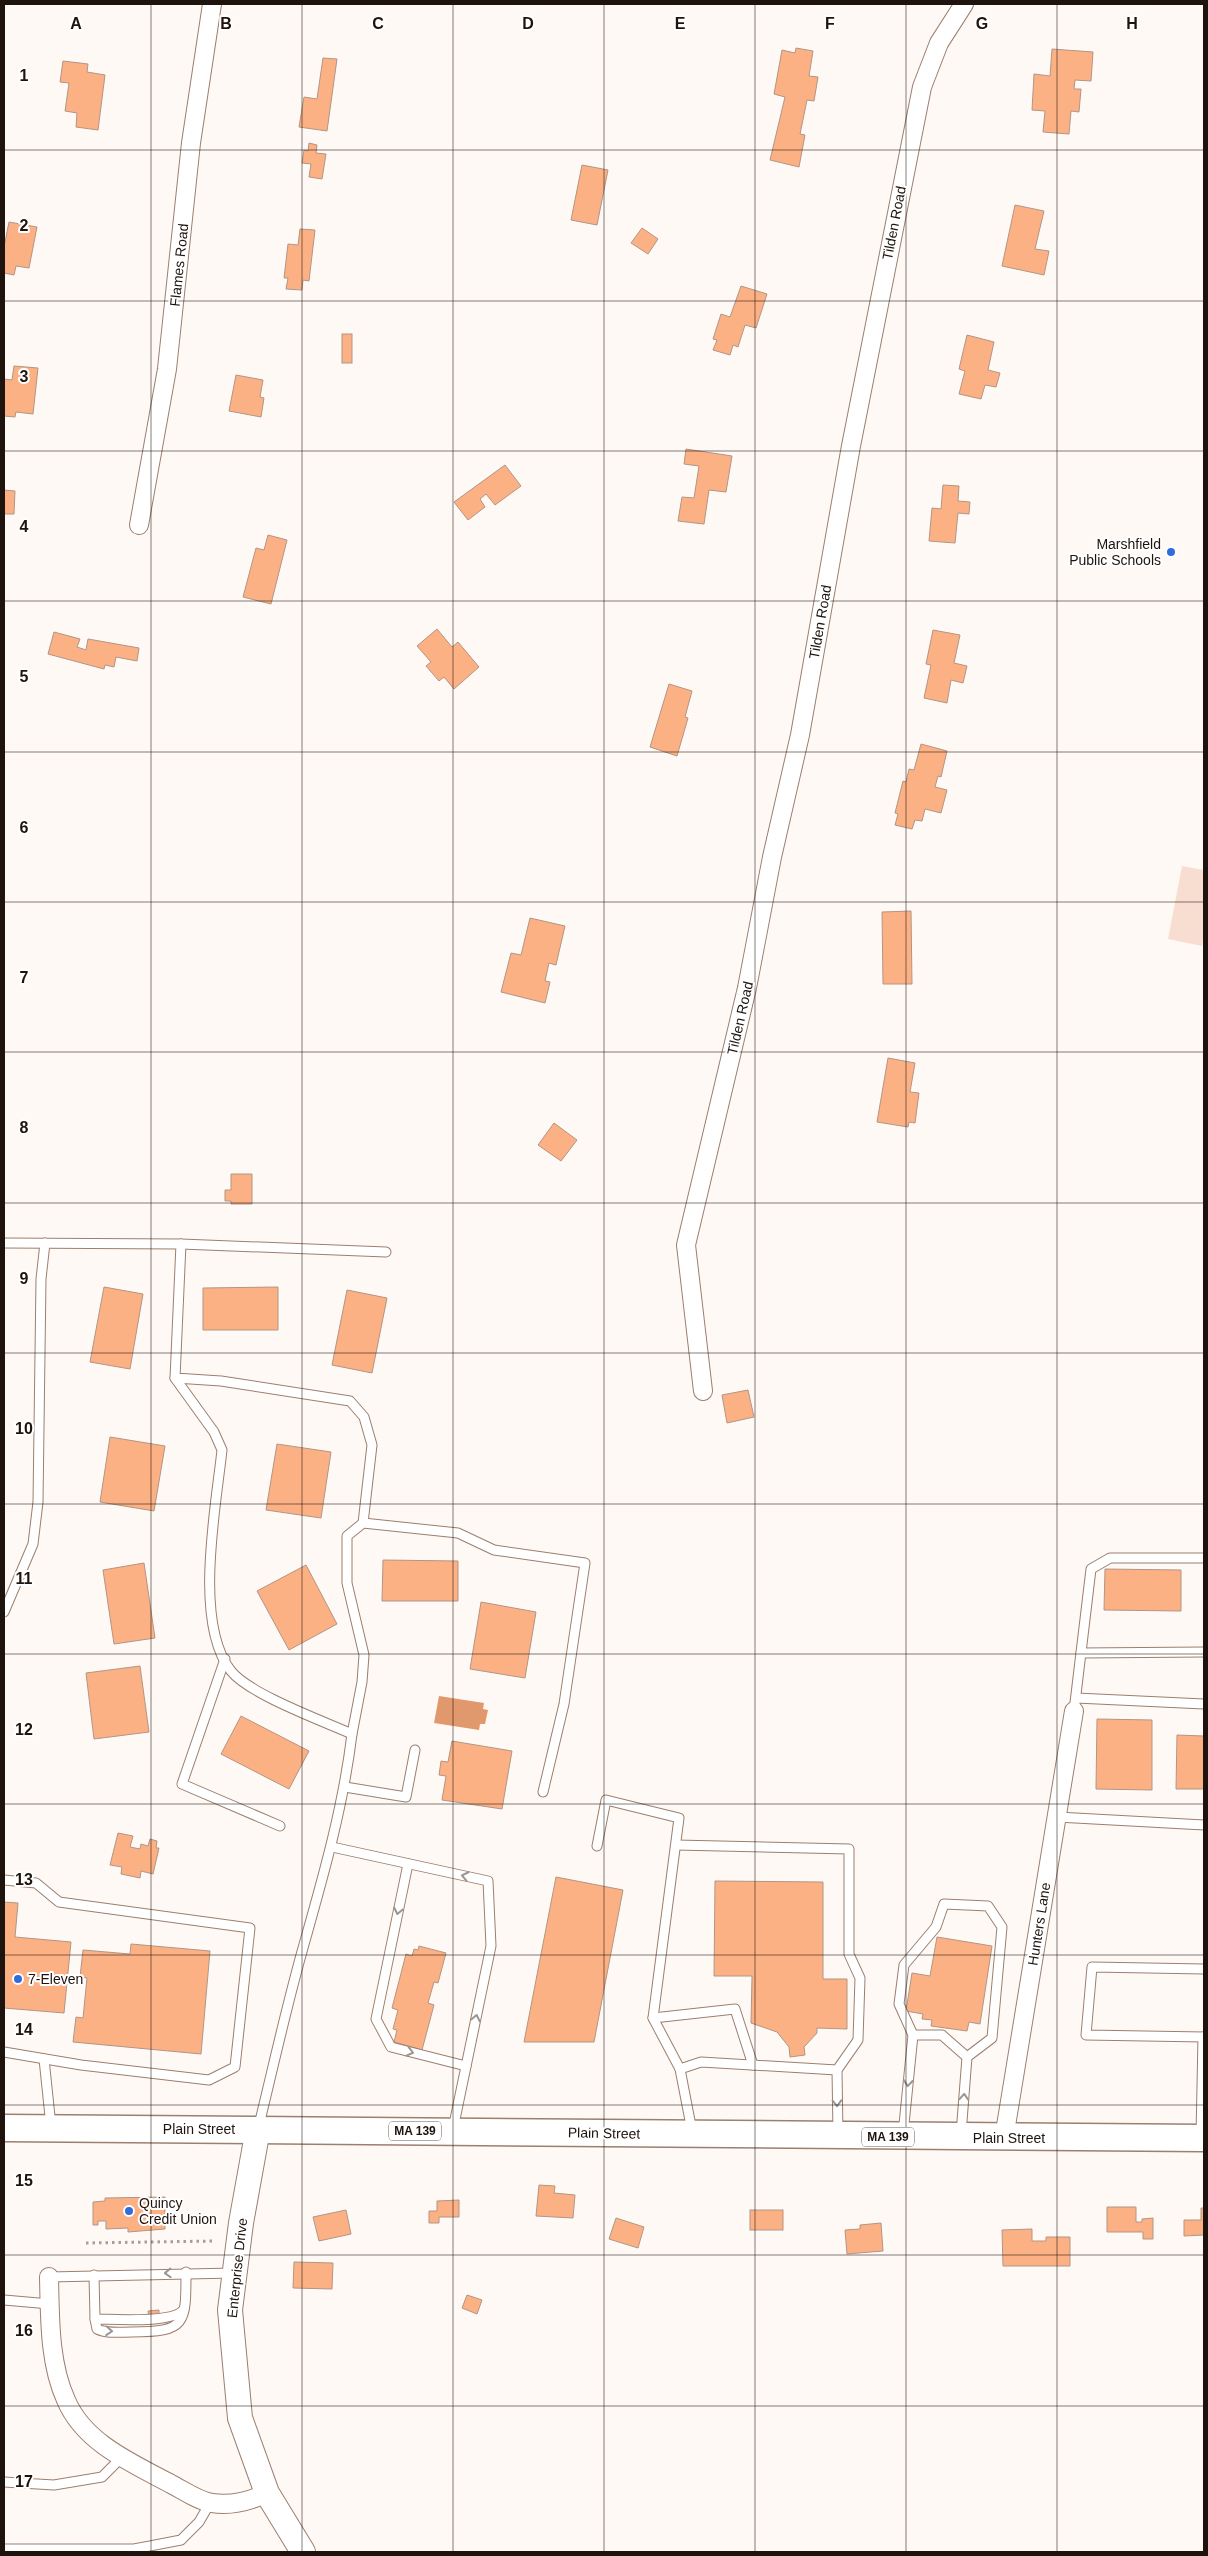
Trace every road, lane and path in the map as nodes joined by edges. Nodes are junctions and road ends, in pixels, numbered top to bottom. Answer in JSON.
{"nodes":[{"id":1,"x":212,"y":4,"type":"edge"},
{"id":2,"x":964,"y":4,"type":"edge"},
{"id":3,"x":139,"y":525,"type":"dead end"},
{"id":4,"x":45,"y":1242,"type":"junction"},
{"id":5,"x":4,"y":1243,"type":"edge"},
{"id":6,"x":181,"y":1244,"type":"junction"},
{"id":7,"x":386,"y":1252,"type":"dead end"},
{"id":8,"x":175,"y":1378,"type":"junction"},
{"id":9,"x":703,"y":1391,"type":"dead end"},
{"id":10,"x":363,"y":1523,"type":"junction"},
{"id":11,"x":1204,"y":1558,"type":"edge"},
{"id":12,"x":4,"y":1612,"type":"edge"},
{"id":13,"x":1204,"y":1652,"type":"edge"},
{"id":14,"x":1081,"y":1653,"type":"junction"},
{"id":15,"x":224,"y":1659,"type":"junction"},
{"id":16,"x":1075,"y":1704,"type":"junction"},
{"id":17,"x":1204,"y":1704,"type":"edge"},
{"id":18,"x":352,"y":1734,"type":"junction"},
{"id":19,"x":415,"y":1750,"type":"dead end"},
{"id":20,"x":345,"y":1788,"type":"junction"},
{"id":21,"x":543,"y":1792,"type":"dead end"},
{"id":22,"x":1057,"y":1817,"type":"junction"},
{"id":23,"x":1204,"y":1825,"type":"edge"},
{"id":24,"x":280,"y":1826,"type":"dead end"},
{"id":25,"x":676,"y":1845,"type":"junction"},
{"id":26,"x":597,"y":1846,"type":"dead end"},
{"id":27,"x":332,"y":1847,"type":"junction"},
{"id":28,"x":408,"y":1864,"type":"junction"},
{"id":29,"x":4,"y":1880,"type":"edge"},
{"id":30,"x":1204,"y":1968,"type":"edge"},
{"id":31,"x":653,"y":2018,"type":"junction"},
{"id":32,"x":913,"y":2034,"type":"junction"},
{"id":33,"x":1204,"y":2037,"type":"edge"},
{"id":34,"x":4,"y":2052,"type":"edge"},
{"id":35,"x":966,"y":2057,"type":"junction"},
{"id":36,"x":44,"y":2059,"type":"junction"},
{"id":37,"x":753,"y":2065,"type":"junction"},
{"id":38,"x":466,"y":2066,"type":"junction"},
{"id":39,"x":680,"y":2069,"type":"junction"},
{"id":40,"x":837,"y":2070,"type":"junction"},
{"id":41,"x":4,"y":2128,"type":"edge"},
{"id":42,"x":52,"y":2128,"type":"junction"},
{"id":43,"x":258,"y":2129,"type":"junction"},
{"id":44,"x":452,"y":2131,"type":"junction"},
{"id":45,"x":693,"y":2134,"type":"junction"},
{"id":46,"x":838,"y":2136,"type":"junction"},
{"id":47,"x":903,"y":2137,"type":"junction"},
{"id":48,"x":961,"y":2137,"type":"junction"},
{"id":49,"x":1004,"y":2138,"type":"junction"},
{"id":50,"x":1202,"y":2138,"type":"edge"},
{"id":51,"x":215,"y":2241,"type":"dead end"},
{"id":52,"x":86,"y":2242,"type":"dead end"},
{"id":53,"x":186,"y":2272,"type":"junction"},
{"id":54,"x":235,"y":2273,"type":"junction"},
{"id":55,"x":94,"y":2275,"type":"junction"},
{"id":56,"x":49,"y":2277,"type":"joint"},
{"id":57,"x":4,"y":2300,"type":"edge"},
{"id":58,"x":50,"y":2304,"type":"junction"},
{"id":59,"x":186,"y":2304,"type":"junction"},
{"id":60,"x":95,"y":2319,"type":"junction"},
{"id":61,"x":122,"y":2457,"type":"junction"},
{"id":62,"x":4,"y":2482,"type":"edge"},
{"id":63,"x":267,"y":2493,"type":"junction"},
{"id":64,"x":210,"y":2503,"type":"junction"},
{"id":65,"x":4,"y":2549,"type":"edge"},
{"id":66,"x":303,"y":2552,"type":"edge"}],
"edges":[{"from":1,"to":3,"type":"street","name":"Flames Road"},
{"from":2,"to":9,"type":"street","name":"Tilden Road"},
{"from":4,"to":5,"type":"lane"},
{"from":4,"to":6,"type":"lane"},
{"from":4,"to":12,"type":"lane"},
{"from":6,"to":7,"type":"lane"},
{"from":6,"to":8,"type":"lane"},
{"from":8,"to":10,"type":"lane"},
{"from":8,"to":15,"type":"lane"},
{"from":10,"to":18,"type":"lane"},
{"from":10,"to":21,"type":"lane"},
{"from":11,"to":14,"type":"lane"},
{"from":13,"to":14,"type":"lane"},
{"from":14,"to":16,"type":"lane"},
{"from":15,"to":18,"type":"lane"},
{"from":15,"to":24,"type":"lane"},
{"from":16,"to":17,"type":"lane"},
{"from":16,"to":22,"type":"street","name":"Hunters Lane"},
{"from":18,"to":20,"type":"lane"},
{"from":19,"to":20,"type":"lane"},
{"from":20,"to":27,"type":"lane"},
{"from":22,"to":23,"type":"lane"},
{"from":22,"to":49,"type":"street","name":"Hunters Lane"},
{"from":25,"to":26,"type":"lane"},
{"from":25,"to":31,"type":"lane"},
{"from":25,"to":40,"type":"lane"},
{"from":27,"to":28,"type":"lane"},
{"from":27,"to":43,"type":"lane"},
{"from":28,"to":38,"type":"lane","one_way":true},
{"from":38,"to":28,"type":"lane","one_way":true},
{"from":29,"to":36,"type":"lane"},
{"from":30,"to":33,"type":"lane"},
{"from":31,"to":37,"type":"lane"},
{"from":31,"to":39,"type":"lane"},
{"from":32,"to":35,"type":"lane"},
{"from":32,"to":35,"type":"lane"},
{"from":32,"to":47,"type":"lane","one_way":true},
{"from":33,"to":50,"type":"lane"},
{"from":34,"to":36,"type":"lane"},
{"from":48,"to":35,"type":"lane","one_way":true},
{"from":36,"to":42,"type":"lane"},
{"from":37,"to":39,"type":"lane"},
{"from":37,"to":40,"type":"lane"},
{"from":38,"to":44,"type":"lane"},
{"from":39,"to":45,"type":"lane"},
{"from":40,"to":46,"type":"lane","one_way":true},
{"from":41,"to":42,"type":"main road","name":"Plain Street","number":"MA 139"},
{"from":42,"to":43,"type":"main road","name":"Plain Street","number":"MA 139"},
{"from":43,"to":44,"type":"main road","name":"Plain Street","number":"MA 139"},
{"from":43,"to":54,"type":"street","name":"Enterprise Drive"},
{"from":44,"to":45,"type":"main road","name":"Plain Street","number":"MA 139"},
{"from":45,"to":46,"type":"main road","name":"Plain Street","number":"MA 139"},
{"from":46,"to":47,"type":"main road","name":"Plain Street","number":"MA 139"},
{"from":47,"to":48,"type":"main road","name":"Plain Street","number":"MA 139"},
{"from":48,"to":49,"type":"main road","name":"Plain Street","number":"MA 139"},
{"from":49,"to":50,"type":"main road","name":"Plain Street","number":"MA 139"},
{"from":51,"to":52,"type":"path"},
{"from":53,"to":54,"type":"lane"},
{"from":53,"to":55,"type":"lane","one_way":true},
{"from":53,"to":59,"type":"lane"},
{"from":54,"to":63,"type":"street","name":"Enterprise Drive"},
{"from":55,"to":56,"type":"lane"},
{"from":55,"to":60,"type":"lane"},
{"from":56,"to":58,"type":"street"},
{"from":57,"to":58,"type":"lane"},
{"from":58,"to":61,"type":"street"},
{"from":59,"to":60,"type":"lane"},
{"from":60,"to":59,"type":"lane","one_way":true},
{"from":61,"to":62,"type":"lane"},
{"from":61,"to":64,"type":"street"},
{"from":63,"to":64,"type":"street"},
{"from":63,"to":66,"type":"street","name":"Enterprise Drive"},
{"from":64,"to":65,"type":"lane"}]}
